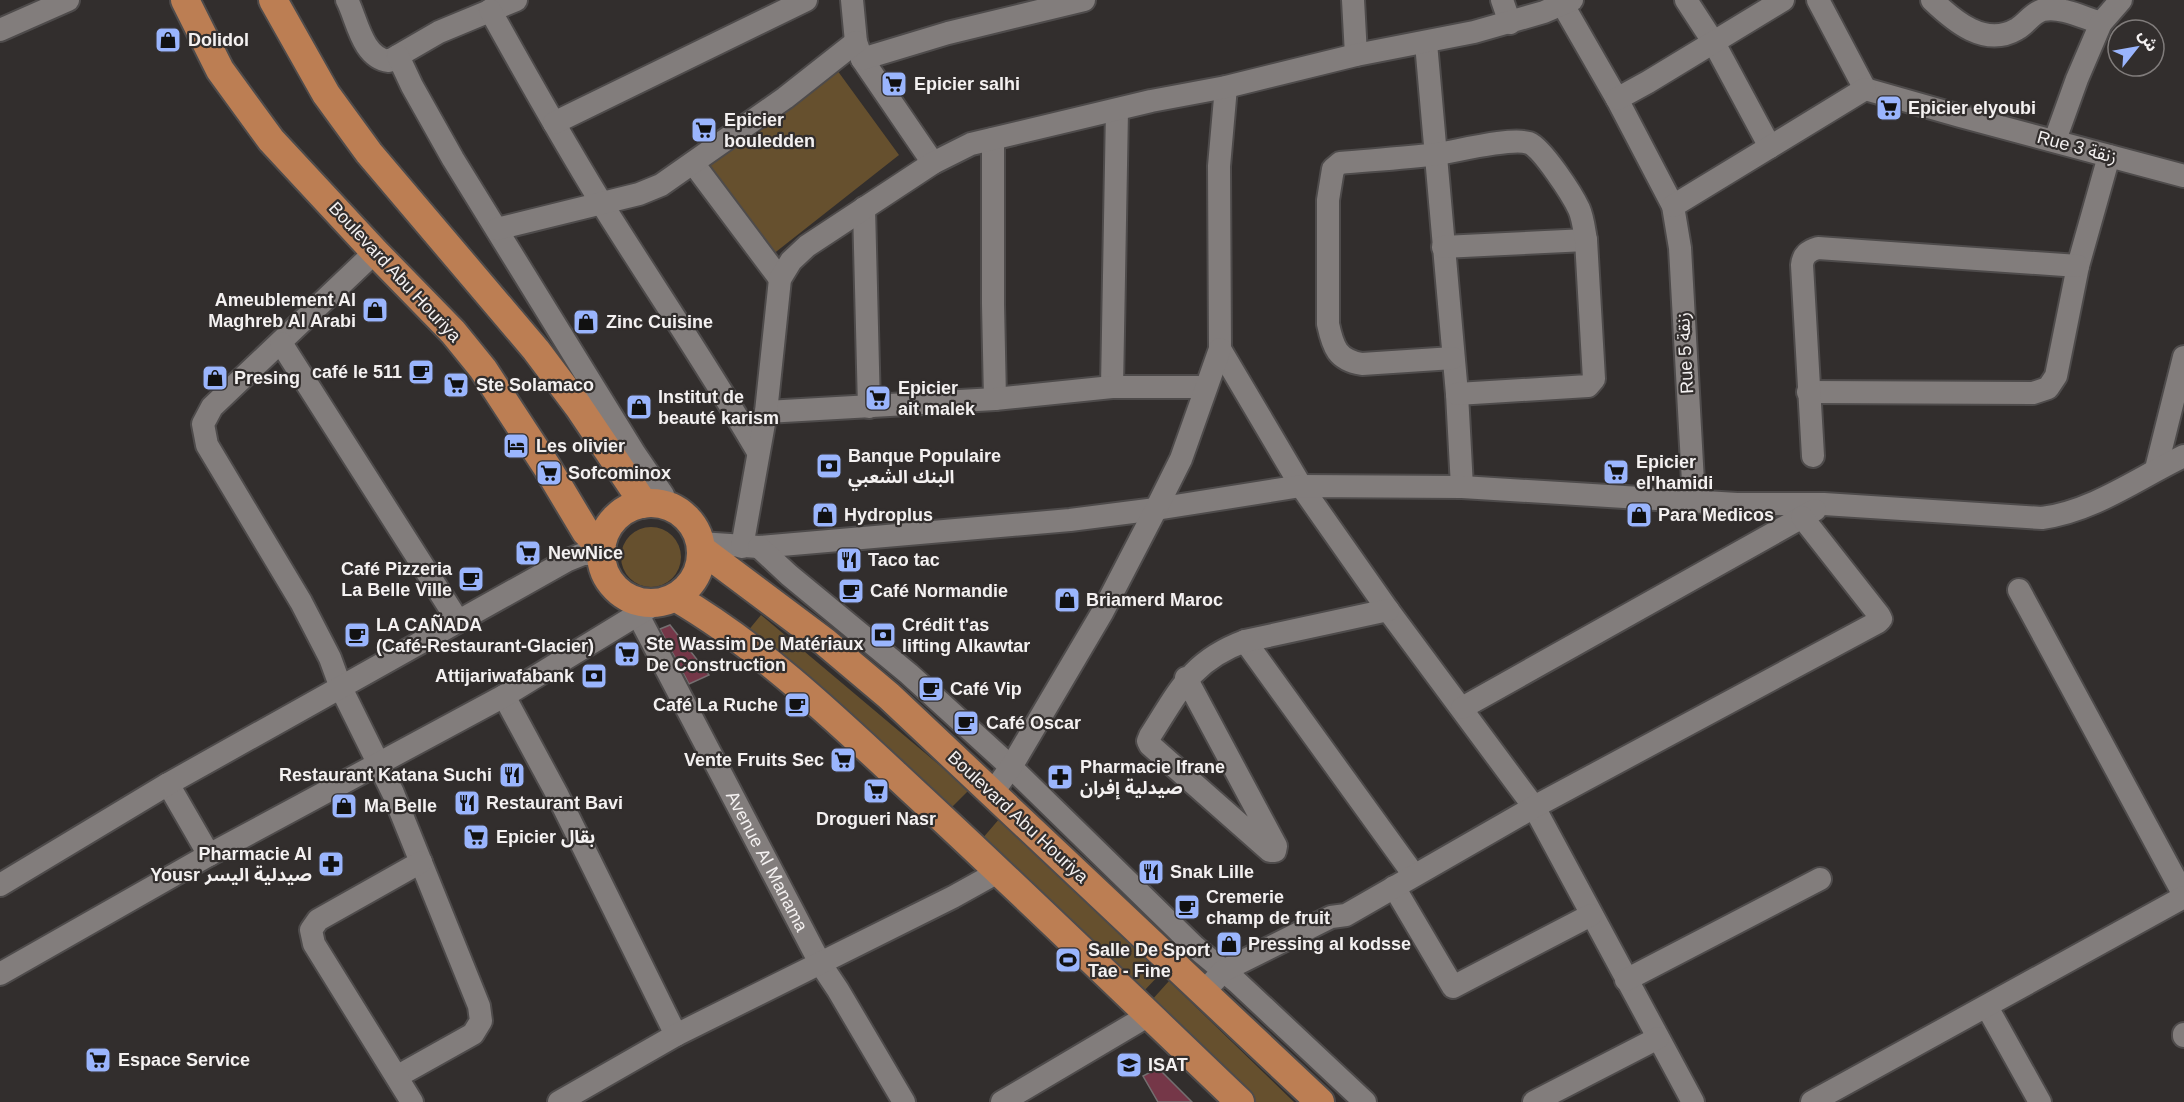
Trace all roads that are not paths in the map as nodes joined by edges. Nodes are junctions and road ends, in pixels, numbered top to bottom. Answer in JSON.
{"nodes":[{"id":1,"x":68,"y":0,"type":"edge"},
{"id":2,"x":185,"y":0,"type":"edge"},
{"id":3,"x":273,"y":0,"type":"edge"},
{"id":4,"x":347,"y":0,"type":"edge"},
{"id":5,"x":516,"y":0,"type":"edge"},
{"id":6,"x":806,"y":0,"type":"edge"},
{"id":7,"x":852,"y":0,"type":"edge"},
{"id":8,"x":1084,"y":0,"type":"edge"},
{"id":9,"x":1353,"y":0,"type":"edge"},
{"id":10,"x":1502,"y":0,"type":"edge"},
{"id":11,"x":1686,"y":0,"type":"edge"},
{"id":12,"x":1783,"y":0,"type":"edge"},
{"id":13,"x":1818,"y":0,"type":"edge"},
{"id":14,"x":1932,"y":0,"type":"edge"},
{"id":15,"x":2121,"y":0,"type":"edge"},
{"id":16,"x":1568,"y":2,"type":"edge"},
{"id":17,"x":2028,"y":8,"type":"edge"},
{"id":18,"x":490,"y":10,"type":"junction"},
{"id":19,"x":1510,"y":23,"type":"junction"},
{"id":20,"x":2101,"y":23,"type":"junction"},
{"id":21,"x":0,"y":30,"type":"edge"},
{"id":22,"x":1426,"y":43,"type":"junction"},
{"id":23,"x":1714,"y":43,"type":"junction"},
{"id":24,"x":859,"y":50,"type":"junction"},
{"id":25,"x":1356,"y":55,"type":"junction"},
{"id":26,"x":398,"y":56,"type":"junction"},
{"id":27,"x":1226,"y":87,"type":"junction"},
{"id":28,"x":1865,"y":89,"type":"junction"},
{"id":29,"x":1617,"y":99,"type":"junction"},
{"id":30,"x":1116,"y":110,"type":"junction"},
{"id":31,"x":554,"y":123,"type":"junction"},
{"id":32,"x":993,"y":139,"type":"junction"},
{"id":33,"x":2055,"y":140,"type":"junction"},
{"id":34,"x":1770,"y":147,"type":"junction"},
{"id":35,"x":1436,"y":154,"type":"junction"},
{"id":36,"x":2109,"y":156,"type":"junction"},
{"id":37,"x":693,"y":163,"type":"junction"},
{"id":38,"x":933,"y":163,"type":"junction"},
{"id":39,"x":2184,"y":176,"type":"edge"},
{"id":40,"x":602,"y":204,"type":"junction"},
{"id":41,"x":1673,"y":206,"type":"junction"},
{"id":42,"x":864,"y":208,"type":"junction"},
{"id":43,"x":497,"y":228,"type":"junction"},
{"id":44,"x":1586,"y":240,"type":"junction"},
{"id":45,"x":1443,"y":247,"type":"junction"},
{"id":46,"x":375,"y":252,"type":"junction"},
{"id":47,"x":2078,"y":266,"type":"junction"},
{"id":48,"x":780,"y":279,"type":"junction"},
{"id":49,"x":280,"y":343,"type":"junction"},
{"id":50,"x":1220,"y":349,"type":"junction"},
{"id":51,"x":2184,"y":357,"type":"edge"},
{"id":52,"x":1453,"y":358,"type":"junction"},
{"id":53,"x":1112,"y":387,"type":"junction"},
{"id":54,"x":1206,"y":387,"type":"junction"},
{"id":55,"x":1808,"y":392,"type":"junction"},
{"id":56,"x":1457,"y":394,"type":"junction"},
{"id":57,"x":995,"y":399,"type":"junction"},
{"id":58,"x":869,"y":407,"type":"junction"},
{"id":59,"x":766,"y":412,"type":"junction"},
{"id":60,"x":759,"y":452,"type":"junction"},
{"id":61,"x":1814,"y":456,"type":"dead end"},
{"id":62,"x":2184,"y":456,"type":"edge"},
{"id":63,"x":2156,"y":469,"type":"junction"},
{"id":64,"x":1301,"y":486,"type":"junction"},
{"id":65,"x":1462,"y":487,"type":"junction"},
{"id":66,"x":1694,"y":500,"type":"junction"},
{"id":67,"x":1824,"y":504,"type":"junction"},
{"id":68,"x":655,"y":505,"type":"junction"},
{"id":69,"x":1156,"y":509,"type":"junction"},
{"id":70,"x":1802,"y":517,"type":"junction"},
{"id":71,"x":700,"y":546,"type":"junction"},
{"id":72,"x":751,"y":547,"type":"junction"},
{"id":73,"x":602,"y":551,"type":"junction"},
{"id":74,"x":2019,"y":590,"type":"dead end"},
{"id":75,"x":657,"y":605,"type":"junction"},
{"id":76,"x":1388,"y":610,"type":"junction"},
{"id":77,"x":458,"y":621,"type":"junction"},
{"id":78,"x":1245,"y":640,"type":"junction"},
{"id":79,"x":1186,"y":678,"type":"junction"},
{"id":80,"x":341,"y":688,"type":"junction"},
{"id":81,"x":504,"y":696,"type":"junction"},
{"id":82,"x":1462,"y":708,"type":"junction"},
{"id":83,"x":380,"y":764,"type":"junction"},
{"id":84,"x":1011,"y":766,"type":"junction"},
{"id":85,"x":168,"y":784,"type":"junction"},
{"id":86,"x":993,"y":792,"type":"junction"},
{"id":87,"x":1533,"y":807,"type":"junction"},
{"id":88,"x":209,"y":855,"type":"junction"},
{"id":89,"x":421,"y":862,"type":"junction"},
{"id":90,"x":998,"y":872,"type":"junction"},
{"id":91,"x":1414,"y":876,"type":"junction"},
{"id":92,"x":1820,"y":879,"type":"dead end"},
{"id":93,"x":0,"y":885,"type":"edge"},
{"id":94,"x":1394,"y":887,"type":"junction"},
{"id":95,"x":2184,"y":896,"type":"edge"},
{"id":96,"x":1591,"y":915,"type":"junction"},
{"id":97,"x":820,"y":963,"type":"junction"},
{"id":98,"x":0,"y":974,"type":"edge"},
{"id":99,"x":1230,"y":976,"type":"junction"},
{"id":100,"x":1626,"y":980,"type":"junction"},
{"id":101,"x":1210,"y":999,"type":"junction"},
{"id":102,"x":1987,"y":1007,"type":"junction"},
{"id":103,"x":1149,"y":1015,"type":"junction"},
{"id":104,"x":676,"y":1035,"type":"junction"},
{"id":105,"x":1658,"y":1038,"type":"junction"},
{"id":106,"x":398,"y":1076,"type":"junction"},
{"id":107,"x":1823,"y":1100,"type":"edge"},
{"id":108,"x":412,"y":1102,"type":"edge"},
{"id":109,"x":559,"y":1102,"type":"edge"},
{"id":110,"x":904,"y":1102,"type":"edge"},
{"id":111,"x":1002,"y":1102,"type":"edge"},
{"id":112,"x":1239,"y":1102,"type":"edge"},
{"id":113,"x":1320,"y":1102,"type":"edge"},
{"id":114,"x":1365,"y":1102,"type":"edge"},
{"id":115,"x":1534,"y":1102,"type":"edge"},
{"id":116,"x":1693,"y":1102,"type":"edge"},
{"id":117,"x":2040,"y":1102,"type":"edge"}],
"edges":[{"from":1,"to":21,"type":"street"},
{"from":2,"to":46,"type":"main road","name":"Boulevard Abu Houriya"},
{"from":3,"to":68,"type":"main road"},
{"from":4,"to":26,"type":"street"},
{"from":5,"to":18,"type":"street"},
{"from":6,"to":31,"type":"street"},
{"from":7,"to":24,"type":"street"},
{"from":8,"to":24,"type":"street"},
{"from":9,"to":25,"type":"street"},
{"from":10,"to":19,"type":"street"},
{"from":11,"to":23,"type":"street"},
{"from":12,"to":23,"type":"street"},
{"from":13,"to":28,"type":"street"},
{"from":14,"to":17,"type":"street"},
{"from":15,"to":20,"type":"street"},
{"from":16,"to":19,"type":"street"},
{"from":16,"to":29,"type":"street","name":"Rue 5 زنقة"},
{"from":17,"to":20,"type":"street"},
{"from":18,"to":26,"type":"street"},
{"from":18,"to":31,"type":"street"},
{"from":19,"to":22,"type":"street"},
{"from":20,"to":33,"type":"street"},
{"from":22,"to":25,"type":"street"},
{"from":22,"to":35,"type":"street"},
{"from":23,"to":29,"type":"street"},
{"from":23,"to":34,"type":"street"},
{"from":24,"to":37,"type":"street"},
{"from":24,"to":38,"type":"street"},
{"from":25,"to":27,"type":"street"},
{"from":26,"to":43,"type":"street"},
{"from":27,"to":30,"type":"street"},
{"from":27,"to":50,"type":"street"},
{"from":28,"to":33,"type":"street","name":"Rue 3 زنقة"},
{"from":28,"to":34,"type":"street"},
{"from":29,"to":41,"type":"street","name":"Rue 5 زنقة"},
{"from":30,"to":32,"type":"street"},
{"from":30,"to":53,"type":"street"},
{"from":31,"to":40,"type":"street"},
{"from":32,"to":38,"type":"street"},
{"from":32,"to":57,"type":"street"},
{"from":33,"to":36,"type":"street","name":"Rue 3 زنقة"},
{"from":34,"to":41,"type":"street"},
{"from":35,"to":44,"type":"street"},
{"from":35,"to":45,"type":"street"},
{"from":35,"to":52,"type":"street"},
{"from":36,"to":39,"type":"street","name":"Rue 3 زنقة"},
{"from":36,"to":47,"type":"street"},
{"from":37,"to":40,"type":"street"},
{"from":37,"to":48,"type":"street"},
{"from":38,"to":42,"type":"street"},
{"from":40,"to":43,"type":"street"},
{"from":40,"to":60,"type":"street"},
{"from":41,"to":66,"type":"street","name":"Rue 5 زنقة"},
{"from":42,"to":48,"type":"street"},
{"from":42,"to":58,"type":"street"},
{"from":43,"to":68,"type":"street"},
{"from":44,"to":45,"type":"street"},
{"from":44,"to":56,"type":"street"},
{"from":45,"to":52,"type":"street"},
{"from":46,"to":49,"type":"street"},
{"from":46,"to":73,"type":"main road","name":"Boulevard Abu Houriya"},
{"from":47,"to":55,"type":"street"},
{"from":47,"to":55,"type":"street"},
{"from":48,"to":59,"type":"street"},
{"from":49,"to":77,"type":"street"},
{"from":49,"to":80,"type":"street"},
{"from":50,"to":54,"type":"street"},
{"from":50,"to":64,"type":"street"},
{"from":51,"to":63,"type":"street"},
{"from":52,"to":56,"type":"street"},
{"from":53,"to":54,"type":"street"},
{"from":53,"to":57,"type":"street"},
{"from":54,"to":69,"type":"street"},
{"from":55,"to":61,"type":"street"},
{"from":56,"to":65,"type":"street"},
{"from":57,"to":58,"type":"street"},
{"from":58,"to":59,"type":"street"},
{"from":59,"to":60,"type":"street"},
{"from":60,"to":72,"type":"street"},
{"from":62,"to":63,"type":"street"},
{"from":63,"to":67,"type":"street"},
{"from":64,"to":65,"type":"street"},
{"from":64,"to":69,"type":"street"},
{"from":64,"to":76,"type":"street"},
{"from":65,"to":66,"type":"street"},
{"from":66,"to":67,"type":"street"},
{"from":67,"to":70,"type":"street"},
{"from":68,"to":71,"type":"main road"},
{"from":68,"to":73,"type":"main road"},
{"from":69,"to":72,"type":"street"},
{"from":69,"to":84,"type":"street"},
{"from":70,"to":82,"type":"street"},
{"from":70,"to":87,"type":"street"},
{"from":71,"to":72,"type":"street"},
{"from":71,"to":75,"type":"main road"},
{"from":71,"to":86,"type":"main road","name":"Boulevard Abu Houriya"},
{"from":72,"to":84,"type":"street"},
{"from":73,"to":75,"type":"main road"},
{"from":73,"to":77,"type":"street"},
{"from":74,"to":95,"type":"street"},
{"from":75,"to":81,"type":"street"},
{"from":75,"to":90,"type":"main road"},
{"from":75,"to":97,"type":"street","name":"Avenue Al Manama"},
{"from":76,"to":78,"type":"street"},
{"from":76,"to":82,"type":"street"},
{"from":77,"to":80,"type":"street"},
{"from":78,"to":79,"type":"street"},
{"from":78,"to":91,"type":"street"},
{"from":79,"to":79,"type":"street"},
{"from":80,"to":83,"type":"street"},
{"from":80,"to":85,"type":"street"},
{"from":81,"to":83,"type":"street"},
{"from":81,"to":104,"type":"street"},
{"from":82,"to":87,"type":"street"},
{"from":83,"to":88,"type":"street"},
{"from":83,"to":89,"type":"street"},
{"from":84,"to":86,"type":"street"},
{"from":84,"to":99,"type":"street"},
{"from":85,"to":88,"type":"street"},
{"from":85,"to":93,"type":"street"},
{"from":86,"to":101,"type":"main road","name":"Boulevard Abu Houriya"},
{"from":87,"to":91,"type":"street"},
{"from":87,"to":96,"type":"street"},
{"from":88,"to":98,"type":"street"},
{"from":89,"to":106,"type":"street"},
{"from":89,"to":106,"type":"street"},
{"from":90,"to":97,"type":"street"},
{"from":90,"to":103,"type":"main road"},
{"from":91,"to":94,"type":"street"},
{"from":92,"to":100,"type":"street"},
{"from":94,"to":96,"type":"street"},
{"from":94,"to":99,"type":"street"},
{"from":95,"to":102,"type":"street"},
{"from":96,"to":100,"type":"street"},
{"from":97,"to":104,"type":"street"},
{"from":97,"to":110,"type":"street","name":"Avenue Al Manama"},
{"from":99,"to":101,"type":"street"},
{"from":99,"to":114,"type":"street"},
{"from":100,"to":105,"type":"street"},
{"from":101,"to":113,"type":"main road","name":"Boulevard Abu Houriya"},
{"from":102,"to":107,"type":"street"},
{"from":102,"to":117,"type":"street"},
{"from":103,"to":111,"type":"street"},
{"from":103,"to":112,"type":"main road"},
{"from":104,"to":109,"type":"street"},
{"from":105,"to":115,"type":"street"},
{"from":105,"to":116,"type":"street"},
{"from":106,"to":108,"type":"street"}]}
